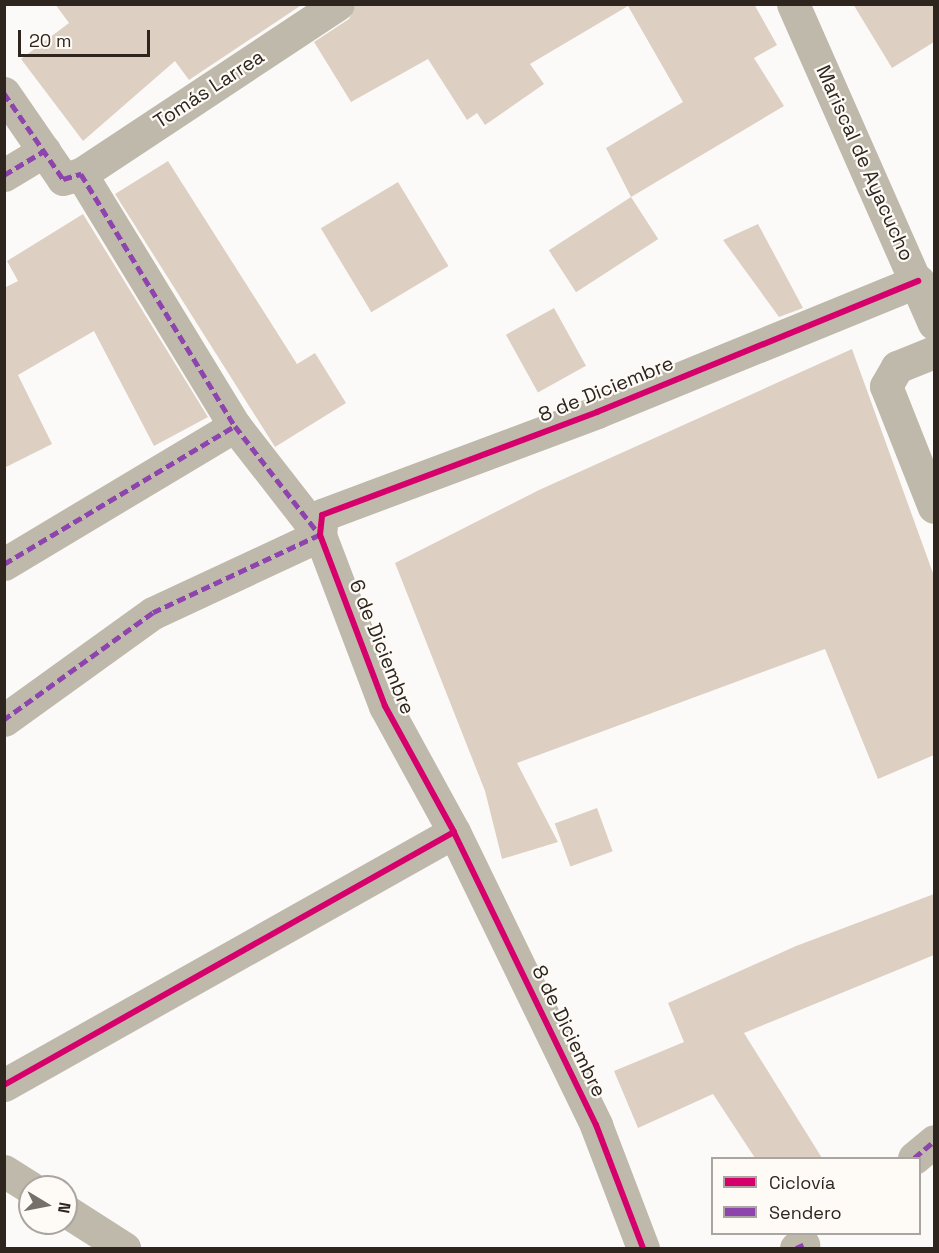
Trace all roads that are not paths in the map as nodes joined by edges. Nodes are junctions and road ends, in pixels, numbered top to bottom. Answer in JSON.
{"nodes":[{"id":1,"x":338,"y":4,"type":"edge"},
{"id":2,"x":793,"y":4,"type":"edge"},
{"id":3,"x":4,"y":93,"type":"edge"},
{"id":4,"x":44,"y":151,"type":"junction"},
{"id":5,"x":81,"y":174,"type":"junction"},
{"id":6,"x":4,"y":175,"type":"edge"},
{"id":7,"x":918,"y":281,"type":"junction"},
{"id":8,"x":934,"y":323,"type":"edge"},
{"id":9,"x":934,"y":352,"type":"edge"},
{"id":10,"x":235,"y":426,"type":"junction"},
{"id":11,"x":934,"y":507,"type":"edge"},
{"id":12,"x":320,"y":535,"type":"junction"},
{"id":13,"x":4,"y":564,"type":"edge"},
{"id":14,"x":4,"y":720,"type":"edge"},
{"id":15,"x":454,"y":831,"type":"junction"},
{"id":16,"x":4,"y":1085,"type":"edge"},
{"id":17,"x":934,"y":1141,"type":"edge"},
{"id":18,"x":915,"y":1157,"type":"edge"},
{"id":19,"x":4,"y":1171,"type":"edge"},
{"id":20,"x":18,"y":1180,"type":"edge"},
{"id":21,"x":78,"y":1219,"type":"edge"},
{"id":22,"x":124,"y":1248,"type":"edge"},
{"id":23,"x":643,"y":1248,"type":"edge"}],
"edges":[{"from":1,"to":5,"type":"street","name":"Tomás Larrea"},
{"from":2,"to":7,"type":"street","name":"Mariscal de Ayacucho"},
{"from":3,"to":4,"type":"street"},
{"from":4,"to":5,"type":"street"},
{"from":4,"to":6,"type":"street"},
{"from":5,"to":10,"type":"street","name":"6 de Diciembre"},
{"from":7,"to":8,"type":"street","name":"Mariscal de Ayacucho"},
{"from":7,"to":12,"type":"street","name":"8 de Diciembre"},
{"from":9,"to":11,"type":"street"},
{"from":10,"to":12,"type":"street","name":"6 de Diciembre"},
{"from":10,"to":13,"type":"street"},
{"from":12,"to":14,"type":"street"},
{"from":12,"to":15,"type":"street","name":"6 de Diciembre"},
{"from":15,"to":16,"type":"street"},
{"from":15,"to":23,"type":"street","name":"8 de Diciembre"},
{"from":17,"to":18,"type":"street"},
{"from":19,"to":20,"type":"street"},
{"from":21,"to":22,"type":"street"}]}
